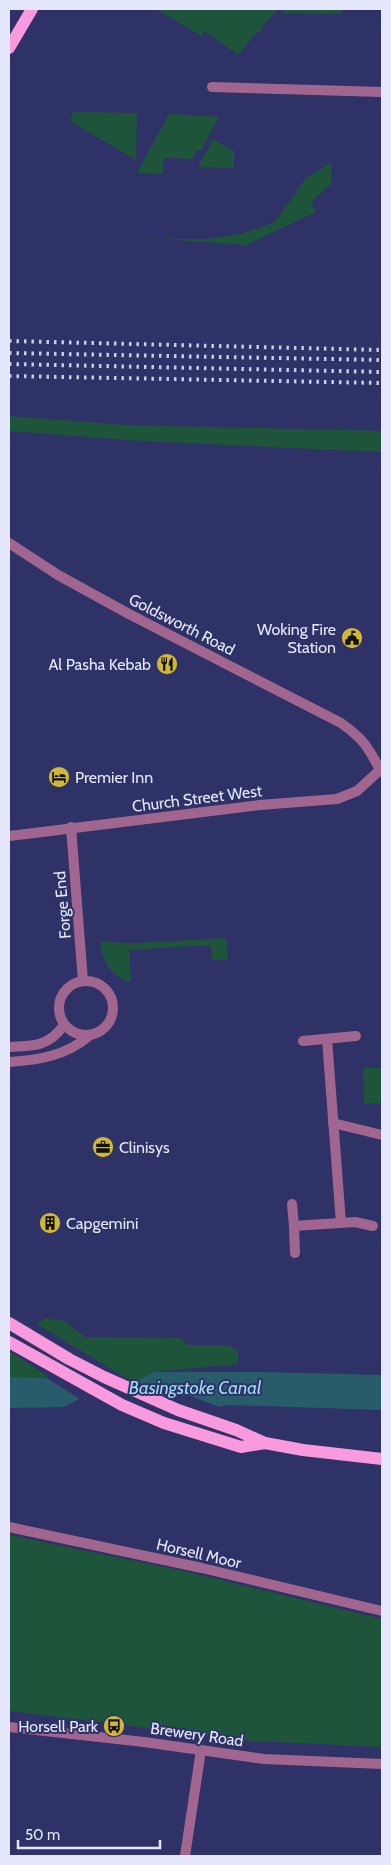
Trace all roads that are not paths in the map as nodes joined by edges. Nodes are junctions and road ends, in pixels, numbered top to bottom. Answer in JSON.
{"nodes":[{"id":1,"x":32,"y":9,"type":"edge"},
{"id":2,"x":9,"y":48,"type":"edge"},
{"id":3,"x":212,"y":87,"type":"dead end"},
{"id":4,"x":382,"y":92,"type":"edge"},
{"id":5,"x":9,"y":543,"type":"edge"},
{"id":6,"x":381,"y":770,"type":"edge"},
{"id":7,"x":71,"y":828,"type":"junction"},
{"id":8,"x":9,"y":836,"type":"edge"},
{"id":9,"x":84,"y":980,"type":"junction"},
{"id":10,"x":64,"y":1025,"type":"junction"},
{"id":11,"x":88,"y":1036,"type":"junction"},
{"id":12,"x":356,"y":1036,"type":"dead end"},
{"id":13,"x":327,"y":1039,"type":"junction"},
{"id":14,"x":304,"y":1041,"type":"dead end"},
{"id":15,"x":9,"y":1048,"type":"edge"},
{"id":16,"x":9,"y":1062,"type":"edge"},
{"id":17,"x":334,"y":1123,"type":"junction"},
{"id":18,"x":382,"y":1134,"type":"edge"},
{"id":19,"x":292,"y":1204,"type":"dead end"},
{"id":20,"x":341,"y":1223,"type":"junction"},
{"id":21,"x":294,"y":1226,"type":"junction"},
{"id":22,"x":373,"y":1226,"type":"dead end"},
{"id":23,"x":295,"y":1254,"type":"dead end"},
{"id":24,"x":9,"y":1323,"type":"edge"},
{"id":25,"x":9,"y":1342,"type":"edge"},
{"id":26,"x":265,"y":1442,"type":"junction"},
{"id":27,"x":382,"y":1459,"type":"edge"},
{"id":28,"x":9,"y":1527,"type":"edge"},
{"id":29,"x":382,"y":1611,"type":"edge"},
{"id":30,"x":9,"y":1727,"type":"edge"},
{"id":31,"x":202,"y":1750,"type":"junction"},
{"id":32,"x":382,"y":1764,"type":"edge"},
{"id":33,"x":185,"y":1856,"type":"edge"}],
"edges":[{"from":1,"to":2,"type":"main road"},
{"from":3,"to":4,"type":"street"},
{"from":5,"to":6,"type":"street","name":"Goldsworth Road"},
{"from":6,"to":7,"type":"street","name":"Church Street West"},
{"from":7,"to":8,"type":"street","name":"Church Street West"},
{"from":7,"to":9,"type":"street","name":"Forge End"},
{"from":9,"to":10,"type":"street"},
{"from":9,"to":11,"type":"street"},
{"from":10,"to":11,"type":"street"},
{"from":10,"to":15,"type":"street"},
{"from":11,"to":16,"type":"street"},
{"from":12,"to":13,"type":"street"},
{"from":13,"to":14,"type":"street"},
{"from":13,"to":17,"type":"street"},
{"from":17,"to":18,"type":"street"},
{"from":17,"to":20,"type":"street"},
{"from":19,"to":21,"type":"street"},
{"from":20,"to":21,"type":"street"},
{"from":20,"to":22,"type":"street"},
{"from":21,"to":23,"type":"street"},
{"from":24,"to":26,"type":"main road"},
{"from":25,"to":26,"type":"main road"},
{"from":26,"to":27,"type":"main road"},
{"from":28,"to":29,"type":"street","name":"Horsell Moor"},
{"from":30,"to":31,"type":"street","name":"Brewery Road"},
{"from":31,"to":32,"type":"street","name":"Brewery Road"},
{"from":31,"to":33,"type":"street"}]}
